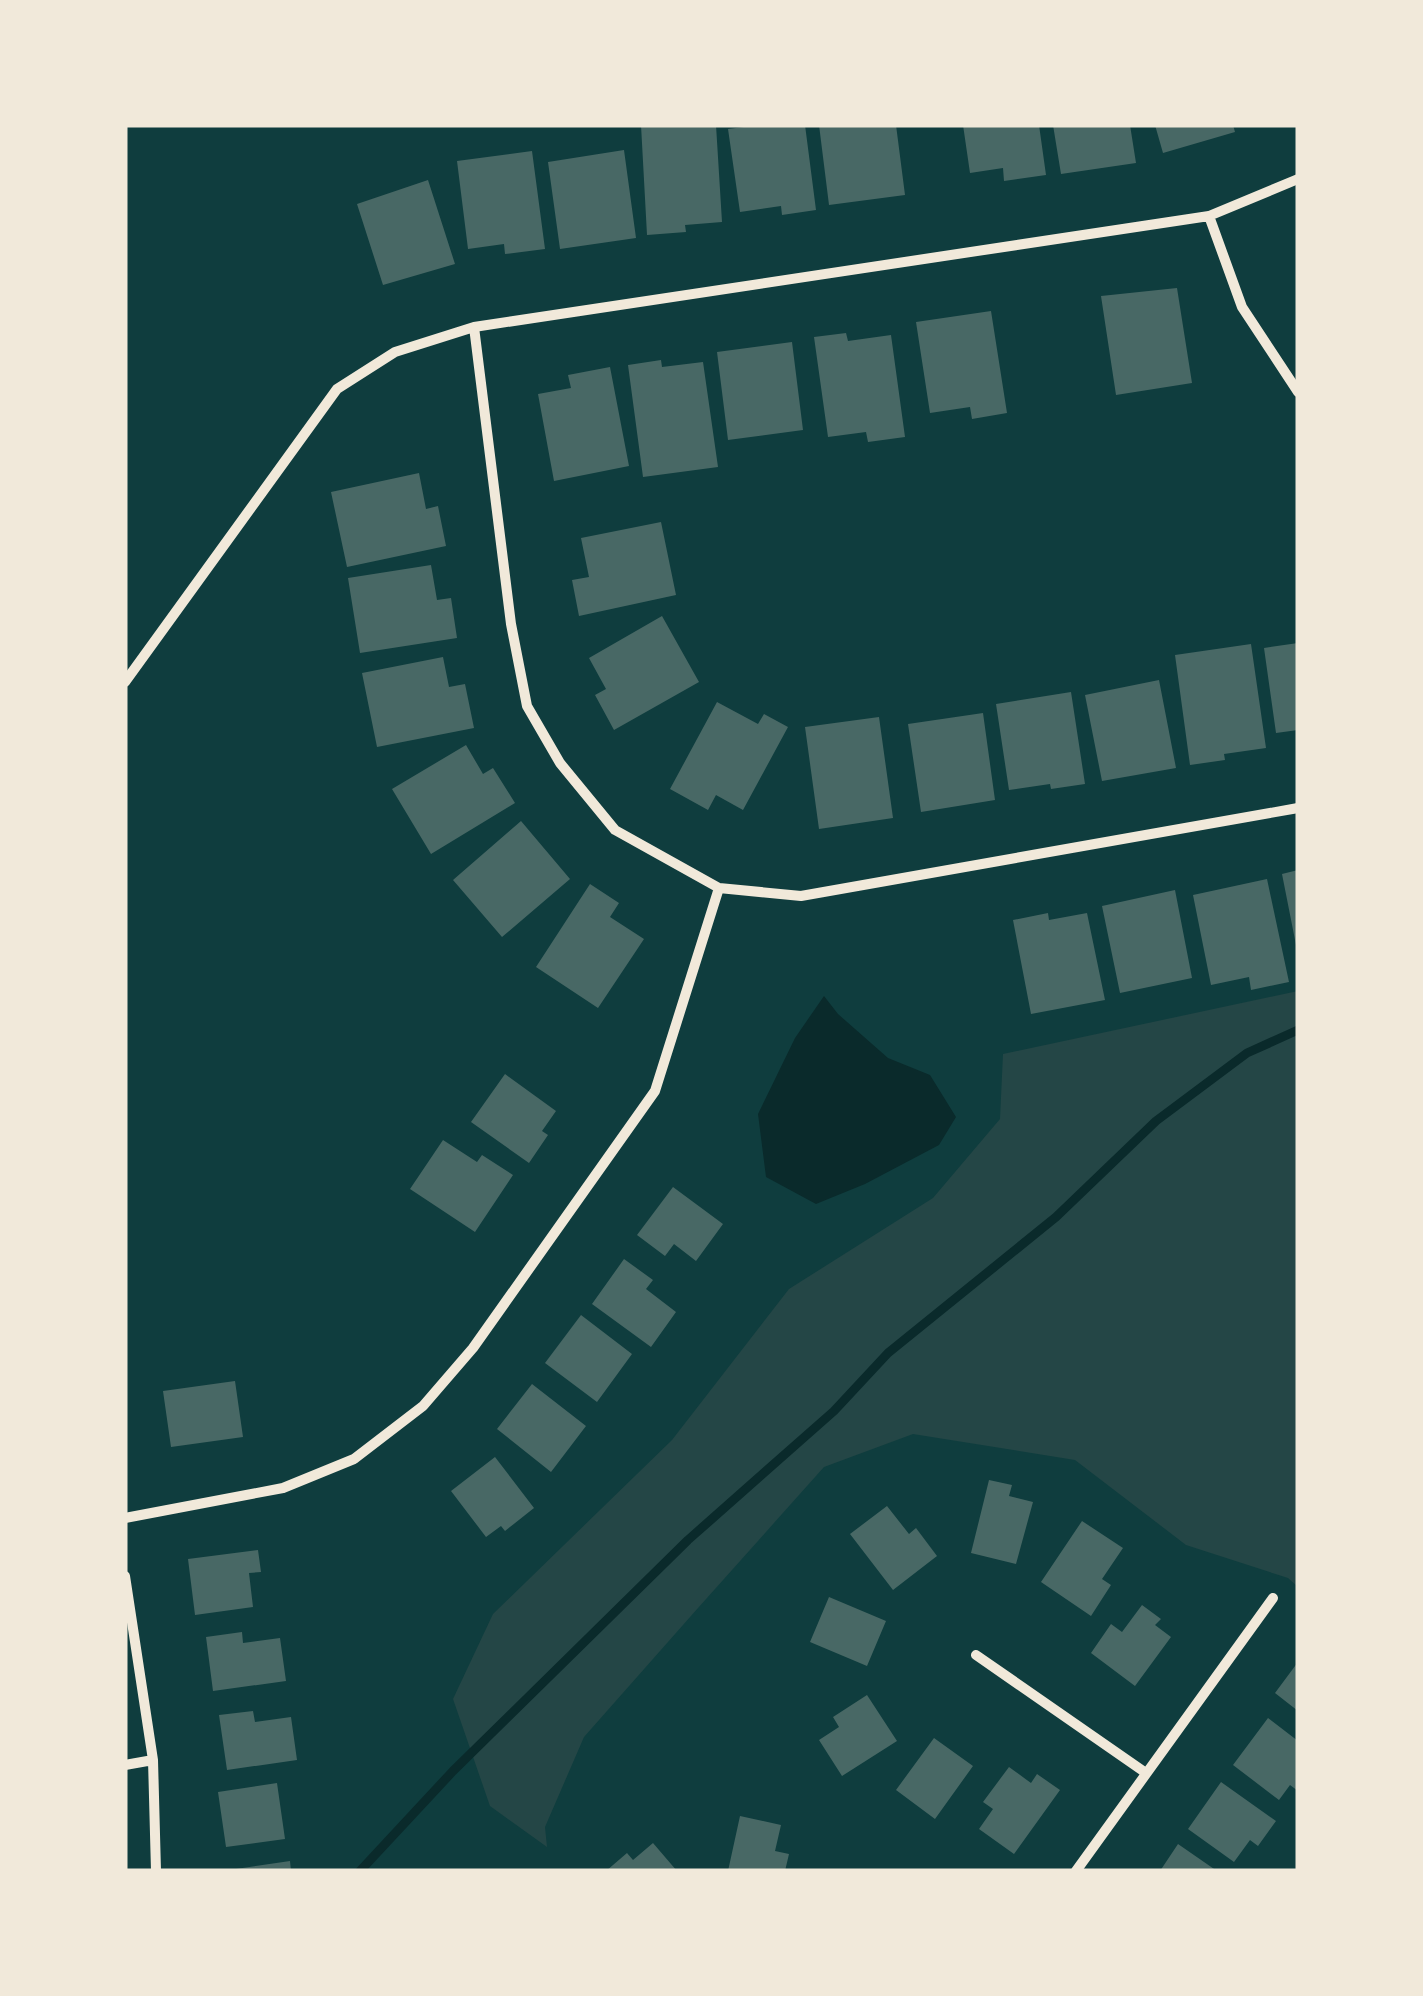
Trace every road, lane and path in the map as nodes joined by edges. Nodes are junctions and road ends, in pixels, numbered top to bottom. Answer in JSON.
{"nodes":[{"id":1,"x":1298,"y":179,"type":"edge"},
{"id":2,"x":1209,"y":216,"type":"junction"},
{"id":3,"x":474,"y":327,"type":"junction"},
{"id":4,"x":1298,"y":392,"type":"edge"},
{"id":5,"x":125,"y":682,"type":"edge"},
{"id":6,"x":1298,"y":808,"type":"edge"},
{"id":7,"x":719,"y":888,"type":"junction"},
{"id":8,"x":125,"y":1518,"type":"edge"},
{"id":9,"x":125,"y":1576,"type":"edge"},
{"id":10,"x":1274,"y":1598,"type":"dead end"},
{"id":11,"x":976,"y":1655,"type":"dead end"},
{"id":12,"x":153,"y":1760,"type":"junction"},
{"id":13,"x":125,"y":1765,"type":"edge"},
{"id":14,"x":1146,"y":1773,"type":"junction"},
{"id":15,"x":156,"y":1871,"type":"edge"},
{"id":16,"x":1076,"y":1871,"type":"edge"}],
"edges":[{"from":1,"to":2,"type":"street"},
{"from":2,"to":3,"type":"street"},
{"from":2,"to":4,"type":"street"},
{"from":3,"to":5,"type":"street"},
{"from":3,"to":7,"type":"street"},
{"from":6,"to":7,"type":"street"},
{"from":7,"to":8,"type":"street"},
{"from":9,"to":12,"type":"street"},
{"from":10,"to":14,"type":"street"},
{"from":11,"to":14,"type":"street"},
{"from":12,"to":13,"type":"street"},
{"from":12,"to":15,"type":"street"},
{"from":14,"to":16,"type":"street"}]}
